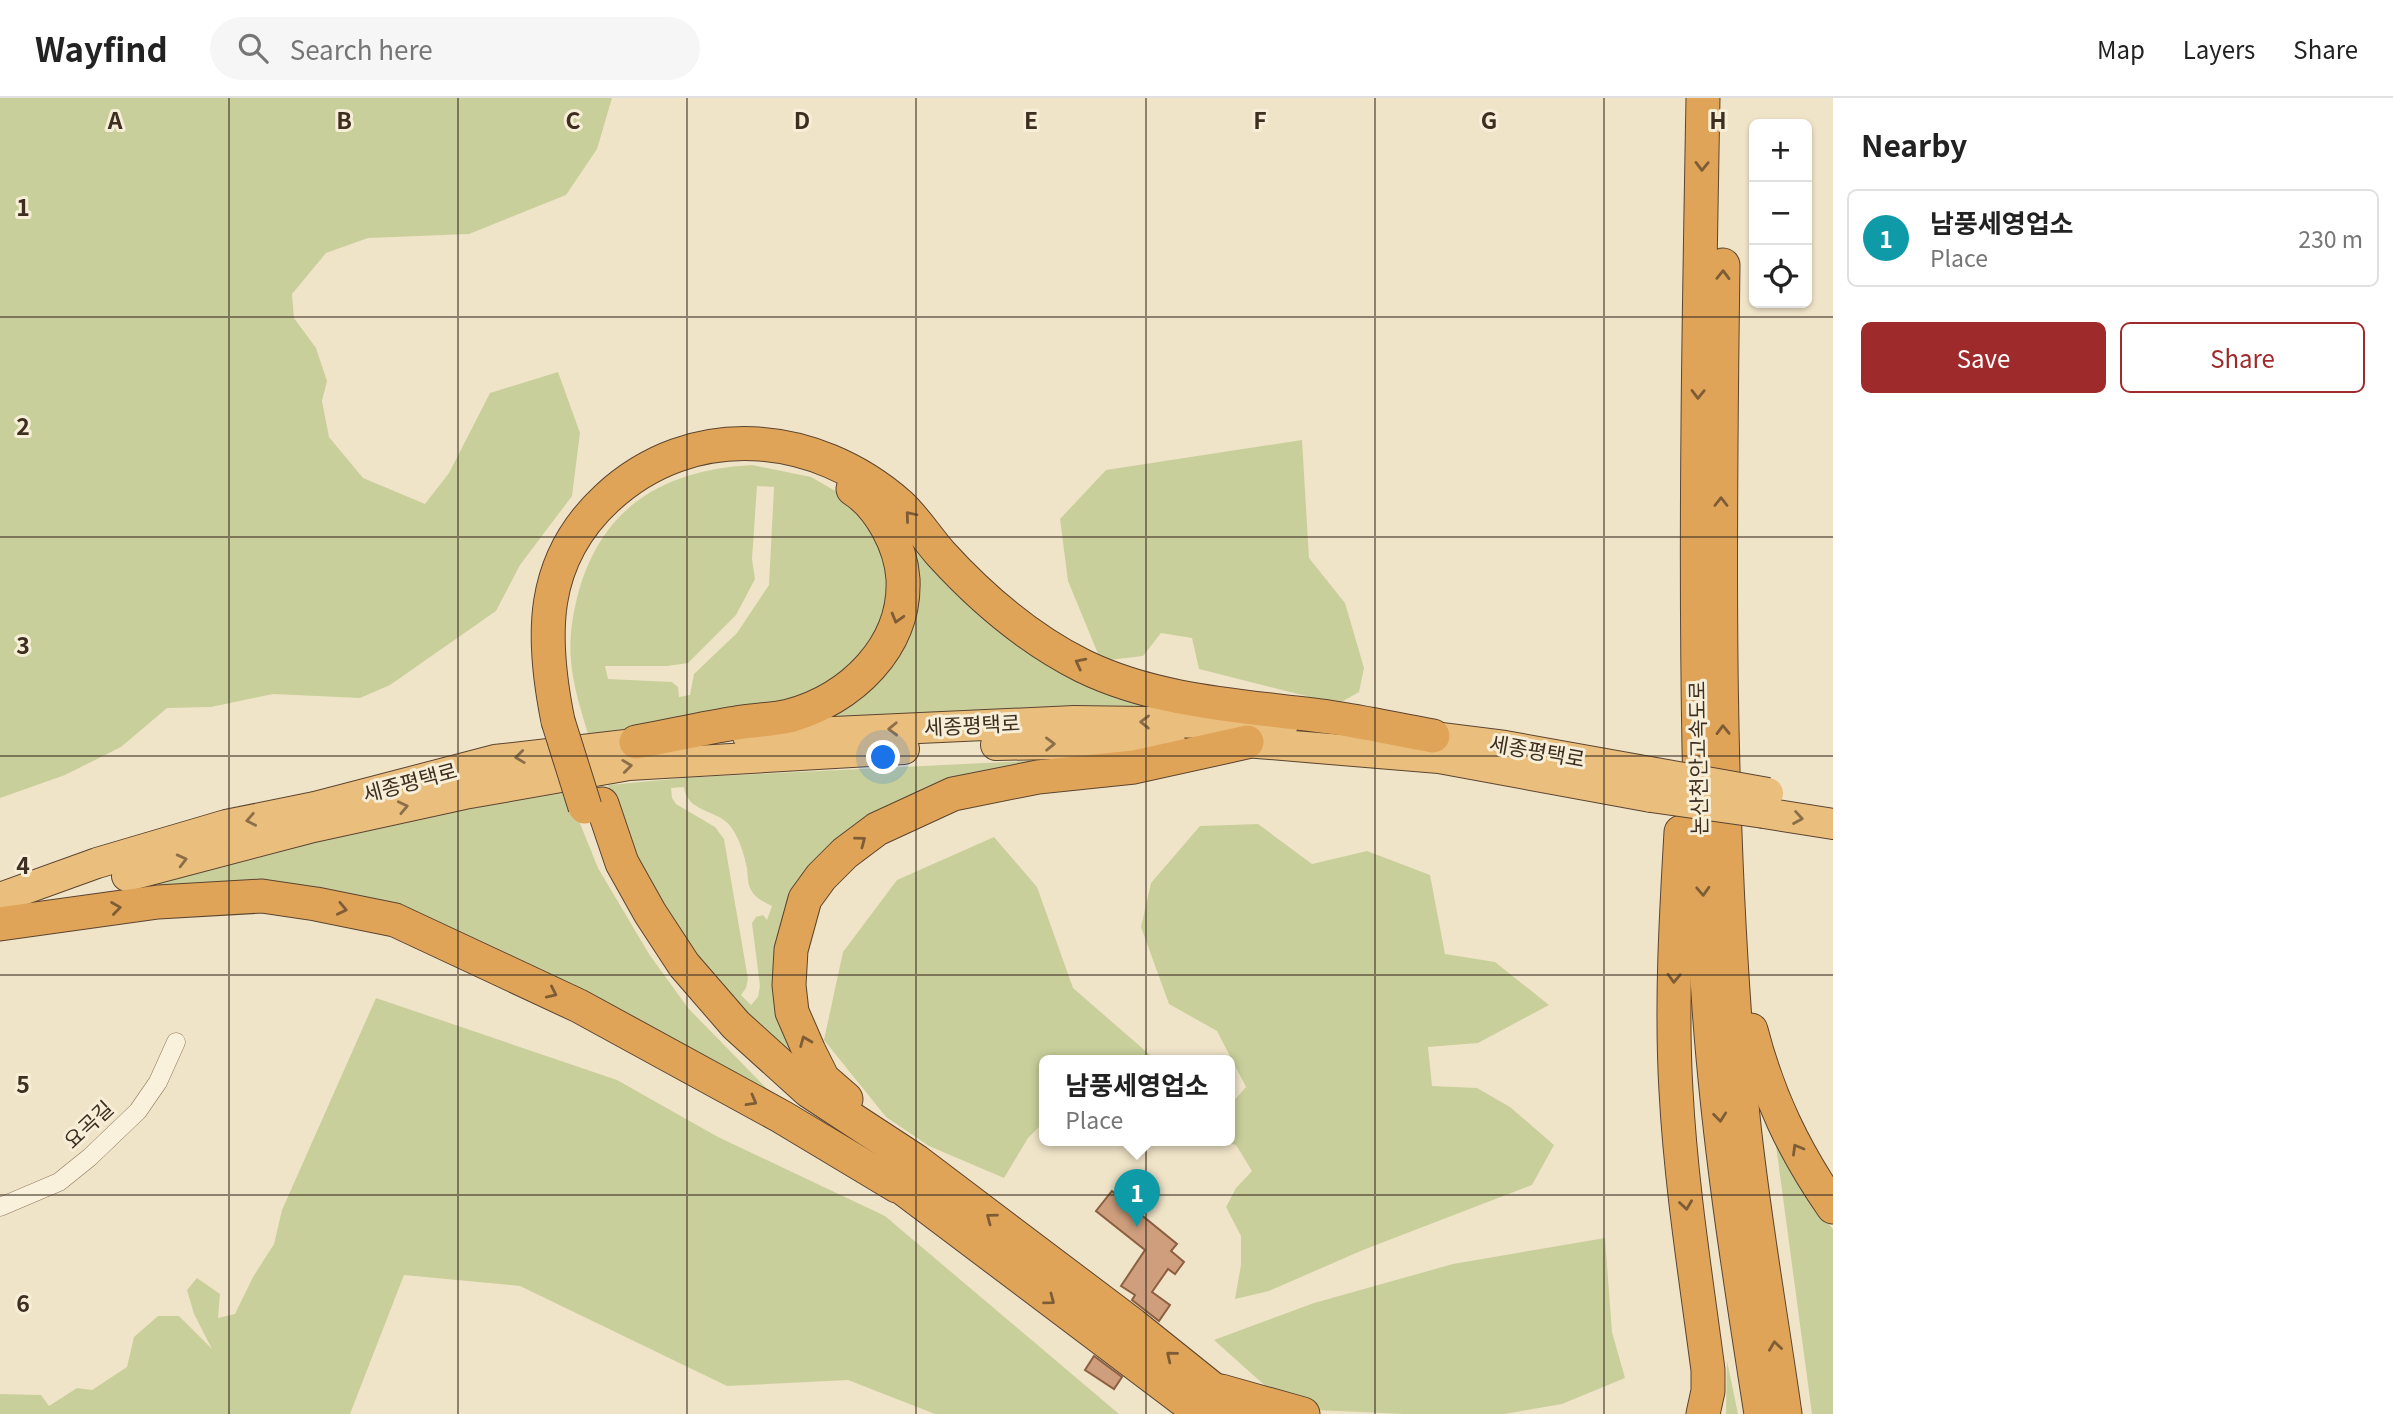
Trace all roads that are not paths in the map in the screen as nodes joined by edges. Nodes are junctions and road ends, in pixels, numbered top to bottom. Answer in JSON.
{"nodes":[{"id":1,"x":1703,"y":98,"type":"edge"},
{"id":2,"x":1726,"y":98,"type":"edge"},
{"id":3,"x":1696,"y":592,"type":"junction"},
{"id":4,"x":567,"y":720,"type":"junction"},
{"id":5,"x":1433,"y":736,"type":"junction"},
{"id":6,"x":1247,"y":741,"type":"junction"},
{"id":7,"x":636,"y":742,"type":"junction"},
{"id":8,"x":1651,"y":785,"type":"junction"},
{"id":9,"x":1766,"y":803,"type":"junction"},
{"id":10,"x":1833,"y":803,"type":"edge"},
{"id":11,"x":1833,"y":824,"type":"edge"},
{"id":12,"x":1726,"y":880,"type":"junction"},
{"id":13,"x":0,"y":898,"type":"edge"},
{"id":14,"x":0,"y":916,"type":"edge"},
{"id":15,"x":0,"y":924,"type":"edge"},
{"id":16,"x":176,"y":1042,"type":"dead end"},
{"id":17,"x":906,"y":1173,"type":"junction"},
{"id":18,"x":0,"y":1207,"type":"edge"},
{"id":19,"x":1833,"y":1207,"type":"edge"},
{"id":20,"x":1207,"y":1401,"type":"edge"},
{"id":21,"x":1244,"y":1414,"type":"edge"},
{"id":22,"x":1303,"y":1414,"type":"edge"},
{"id":23,"x":1703,"y":1414,"type":"edge"},
{"id":24,"x":1761,"y":1414,"type":"edge"},
{"id":25,"x":1785,"y":1414,"type":"edge"}],
"edges":[{"from":1,"to":3,"type":"highway","name":"논산천안고속도로","one_way":true},
{"from":12,"to":2,"type":"highway","name":"논산천안고속도로","one_way":true},
{"from":3,"to":23,"type":"highway","one_way":true},
{"from":3,"to":24,"type":"highway","name":"논산천안고속도로","one_way":true},
{"from":5,"to":4,"type":"highway","one_way":true},
{"from":4,"to":7,"type":"highway","one_way":true},
{"from":4,"to":17,"type":"highway","bridge":true},
{"from":5,"to":7,"type":"highway","name":"세종평택로","one_way":true},
{"from":5,"to":8,"type":"highway","name":"세종평택로"},
{"from":6,"to":8,"type":"highway","name":"세종평택로"},
{"from":14,"to":6,"type":"highway","name":"세종평택로","one_way":true},
{"from":17,"to":6,"type":"highway","one_way":true},
{"from":7,"to":13,"type":"highway","name":"세종평택로","one_way":true},
{"from":8,"to":9,"type":"highway","name":"세종평택로","bridge":true},
{"from":9,"to":10,"type":"highway","name":"세종평택로"},
{"from":9,"to":11,"type":"highway","name":"세종평택로","one_way":true},
{"from":19,"to":12,"type":"highway","one_way":true},
{"from":25,"to":12,"type":"highway","name":"논산천안고속도로","one_way":true},
{"from":15,"to":17,"type":"highway","one_way":true},
{"from":16,"to":18,"type":"street","name":"요곡길"},
{"from":17,"to":20,"type":"highway"},
{"from":20,"to":21,"type":"highway"},
{"from":20,"to":22,"type":"highway"}]}
